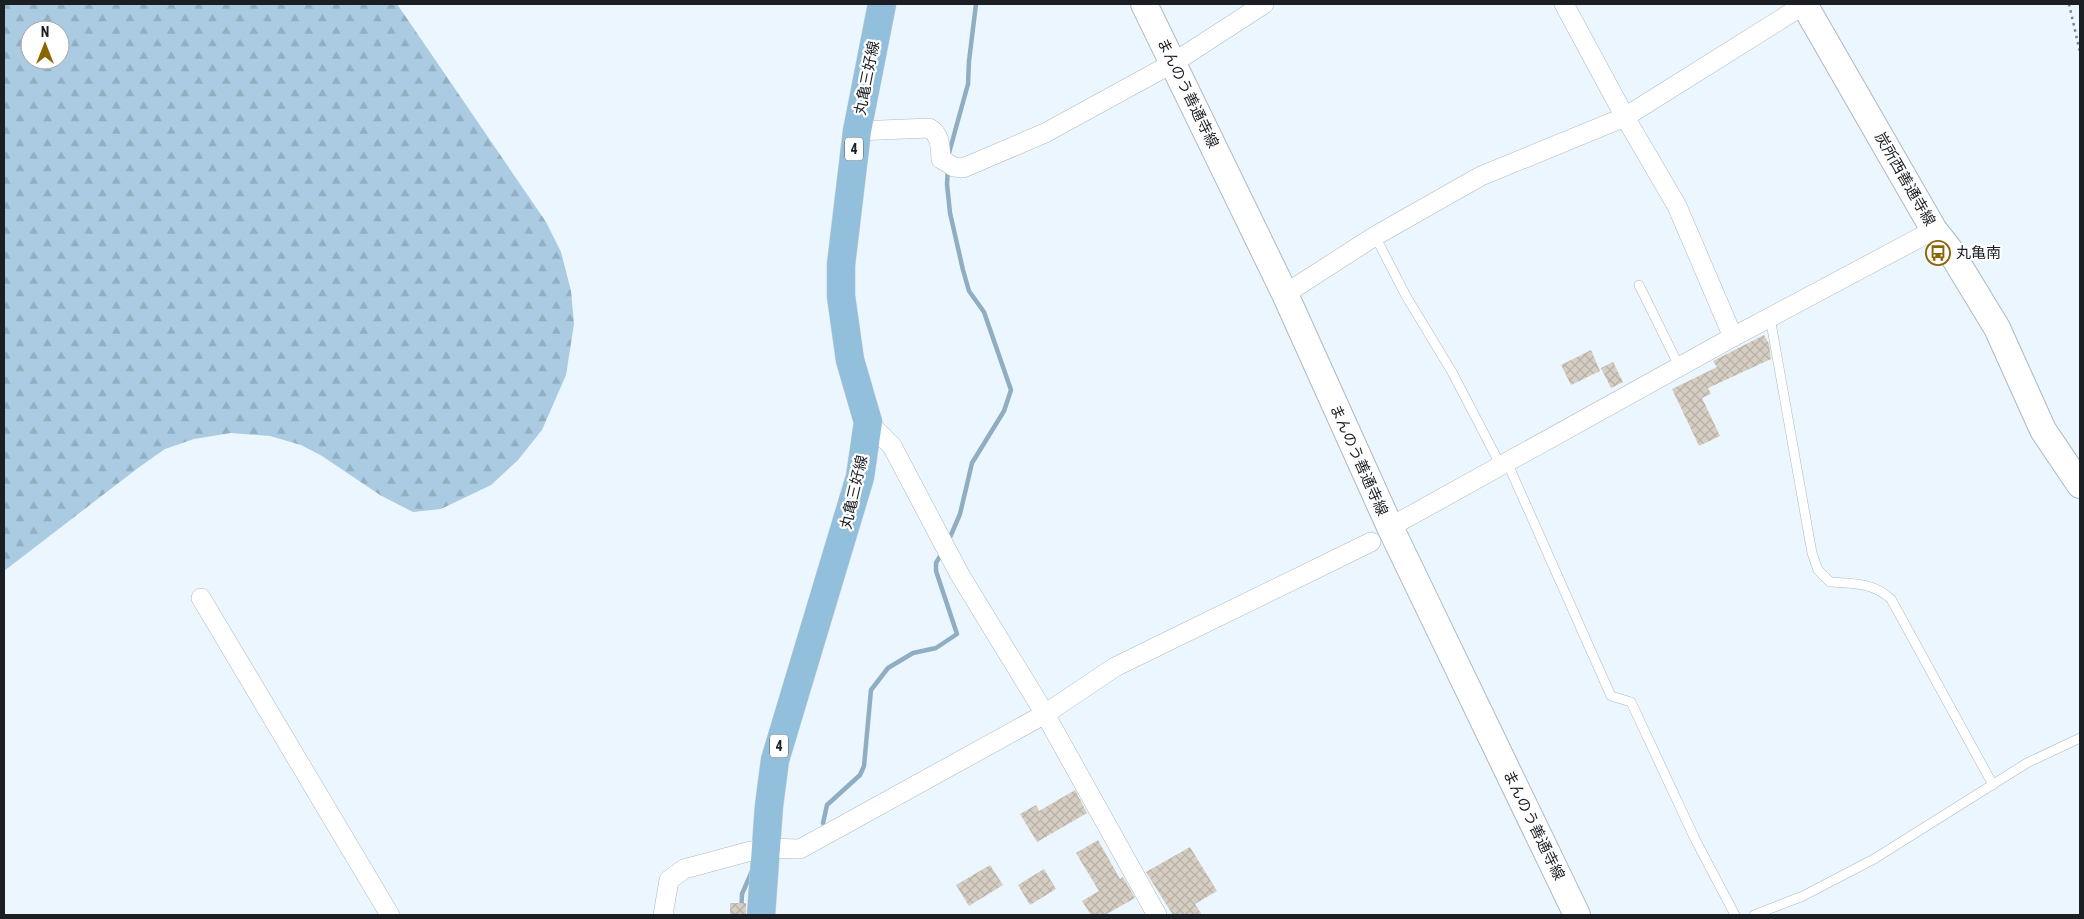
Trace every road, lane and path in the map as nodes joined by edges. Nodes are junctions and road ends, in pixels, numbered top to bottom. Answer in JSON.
{"nodes":[{"id":1,"x":882,"y":4,"type":"edge"},
{"id":2,"x":1144,"y":4,"type":"edge"},
{"id":3,"x":1264,"y":4,"type":"edge"},
{"id":4,"x":1564,"y":4,"type":"edge"},
{"id":5,"x":1804,"y":4,"type":"edge"},
{"id":6,"x":2069,"y":4,"type":"edge"},
{"id":7,"x":2080,"y":52,"type":"edge"},
{"id":8,"x":1173,"y":63,"type":"junction"},
{"id":9,"x":1625,"y":117,"type":"junction"},
{"id":10,"x":857,"y":131,"type":"junction"},
{"id":11,"x":1934,"y":230,"type":"junction"},
{"id":12,"x":1375,"y":236,"type":"junction"},
{"id":13,"x":1639,"y":285,"type":"dead end"},
{"id":14,"x":1284,"y":294,"type":"junction"},
{"id":15,"x":1770,"y":317,"type":"junction"},
{"id":16,"x":1732,"y":337,"type":"junction"},
{"id":17,"x":1679,"y":366,"type":"junction"},
{"id":18,"x":868,"y":422,"type":"junction"},
{"id":19,"x":1504,"y":464,"type":"junction"},
{"id":20,"x":2080,"y":485,"type":"edge"},
{"id":21,"x":1381,"y":535,"type":"junction"},
{"id":22,"x":201,"y":598,"type":"dead end"},
{"id":23,"x":1045,"y":714,"type":"junction"},
{"id":24,"x":2080,"y":738,"type":"edge"},
{"id":25,"x":1993,"y":785,"type":"junction"},
{"id":26,"x":766,"y":848,"type":"junction"},
{"id":27,"x":390,"y":915,"type":"edge"},
{"id":28,"x":663,"y":915,"type":"edge"},
{"id":29,"x":761,"y":915,"type":"edge"},
{"id":30,"x":1157,"y":915,"type":"edge"},
{"id":31,"x":1577,"y":915,"type":"edge"},
{"id":32,"x":1735,"y":915,"type":"edge"},
{"id":33,"x":1754,"y":915,"type":"edge"}],
"edges":[{"from":1,"to":10,"type":"main road","name":"丸亀三好線","number":"4"},
{"from":2,"to":8,"type":"main road","name":"まんのう善通寺線"},
{"from":3,"to":8,"type":"street"},
{"from":4,"to":9,"type":"street"},
{"from":5,"to":9,"type":"street"},
{"from":5,"to":11,"type":"main road","name":"炭所西善通寺線"},
{"from":6,"to":7,"type":"path"},
{"from":8,"to":10,"type":"street"},
{"from":8,"to":14,"type":"main road","name":"まんのう善通寺線"},
{"from":9,"to":12,"type":"street"},
{"from":9,"to":16,"type":"street"},
{"from":10,"to":18,"type":"main road","name":"丸亀三好線","number":"4"},
{"from":11,"to":15,"type":"street"},
{"from":11,"to":20,"type":"main road","name":"炭所西善通寺線"},
{"from":12,"to":14,"type":"street"},
{"from":12,"to":19,"type":"lane"},
{"from":13,"to":17,"type":"lane"},
{"from":14,"to":21,"type":"main road","name":"まんのう善通寺線"},
{"from":15,"to":16,"type":"street"},
{"from":15,"to":25,"type":"lane"},
{"from":16,"to":17,"type":"street"},
{"from":17,"to":19,"type":"street"},
{"from":18,"to":23,"type":"street"},
{"from":18,"to":26,"type":"main road","name":"丸亀三好線","number":"4"},
{"from":19,"to":21,"type":"street"},
{"from":19,"to":32,"type":"lane"},
{"from":21,"to":23,"type":"street"},
{"from":21,"to":31,"type":"main road","name":"まんのう善通寺線"},
{"from":22,"to":27,"type":"street"},
{"from":23,"to":26,"type":"street"},
{"from":23,"to":30,"type":"street"},
{"from":24,"to":25,"type":"lane"},
{"from":25,"to":33,"type":"lane"},
{"from":26,"to":28,"type":"street"},
{"from":26,"to":29,"type":"main road","name":"丸亀三好線","number":"4"}]}
